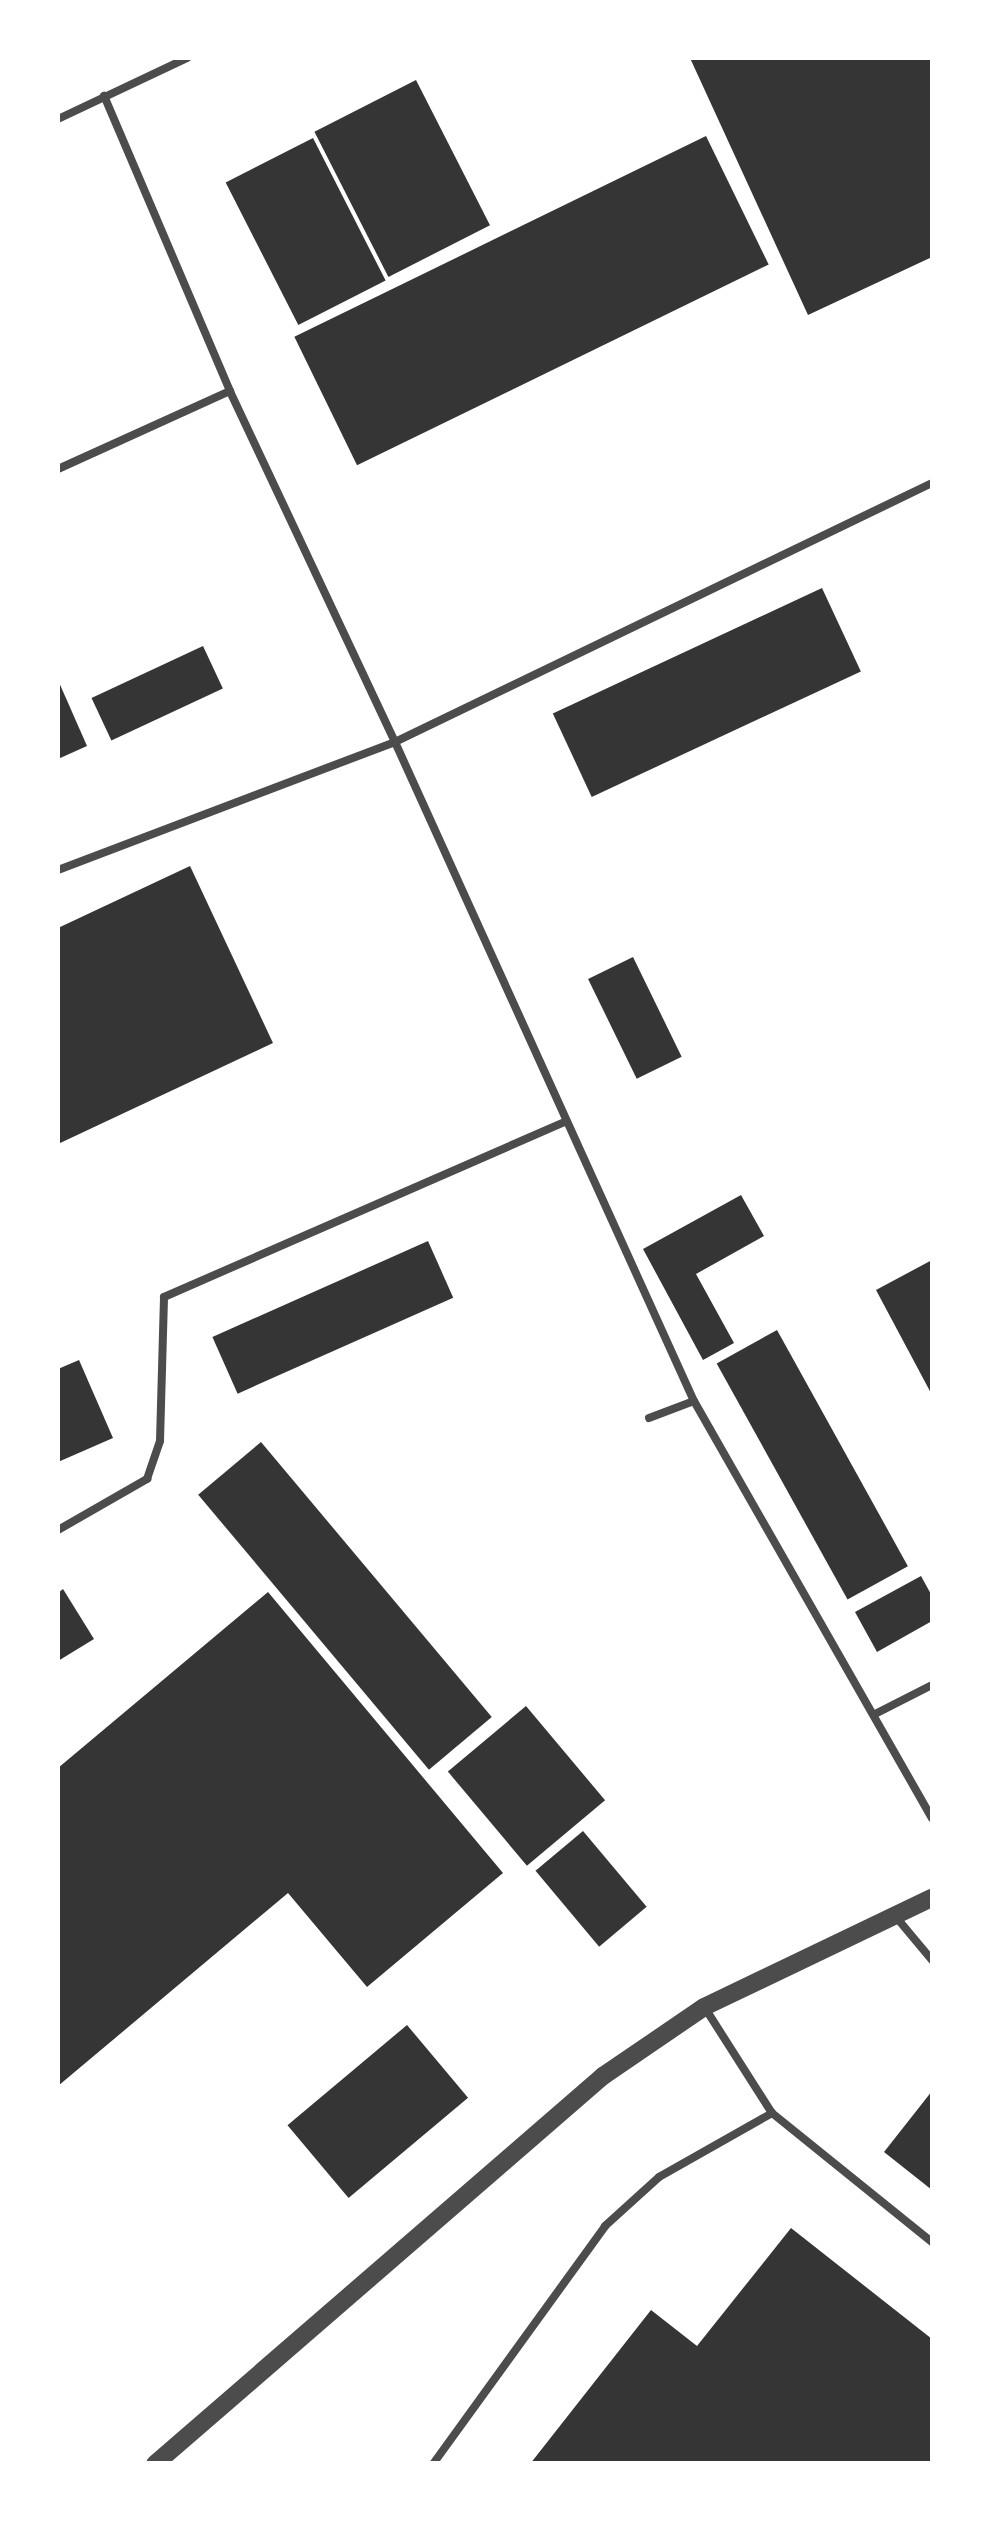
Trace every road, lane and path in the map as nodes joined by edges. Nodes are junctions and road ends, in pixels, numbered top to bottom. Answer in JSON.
{"nodes":[{"id":1,"x":187,"y":58,"type":"edge"},
{"id":2,"x":104,"y":96,"type":"junction"},
{"id":3,"x":58,"y":119,"type":"edge"},
{"id":4,"x":230,"y":391,"type":"junction"},
{"id":5,"x":58,"y":469,"type":"edge"},
{"id":6,"x":932,"y":483,"type":"edge"},
{"id":7,"x":395,"y":742,"type":"junction"},
{"id":8,"x":58,"y":870,"type":"edge"},
{"id":9,"x":565,"y":1122,"type":"junction"},
{"id":10,"x":694,"y":1402,"type":"junction"},
{"id":11,"x":649,"y":1418,"type":"dead end"},
{"id":12,"x":58,"y":1530,"type":"edge"},
{"id":13,"x":932,"y":1685,"type":"edge"},
{"id":14,"x":874,"y":1714,"type":"junction"},
{"id":15,"x":932,"y":1818,"type":"edge"},
{"id":16,"x":932,"y":1898,"type":"edge"},
{"id":17,"x":896,"y":1917,"type":"junction"},
{"id":18,"x":932,"y":1960,"type":"edge"},
{"id":19,"x":704,"y":2007,"type":"junction"},
{"id":20,"x":772,"y":2113,"type":"junction"},
{"id":21,"x":932,"y":2242,"type":"edge"},
{"id":22,"x":156,"y":2463,"type":"edge"},
{"id":23,"x":434,"y":2464,"type":"edge"}],
"edges":[{"from":1,"to":2,"type":"lane"},
{"from":2,"to":3,"type":"lane"},
{"from":2,"to":4,"type":"lane"},
{"from":4,"to":5,"type":"lane"},
{"from":4,"to":7,"type":"lane"},
{"from":6,"to":7,"type":"lane"},
{"from":7,"to":8,"type":"lane"},
{"from":7,"to":9,"type":"lane"},
{"from":9,"to":10,"type":"lane"},
{"from":9,"to":12,"type":"lane"},
{"from":10,"to":11,"type":"lane"},
{"from":10,"to":14,"type":"lane"},
{"from":13,"to":14,"type":"lane"},
{"from":14,"to":15,"type":"lane"},
{"from":16,"to":17,"type":"street"},
{"from":17,"to":18,"type":"lane"},
{"from":17,"to":19,"type":"street"},
{"from":19,"to":20,"type":"lane"},
{"from":19,"to":22,"type":"street"},
{"from":20,"to":21,"type":"lane"},
{"from":20,"to":23,"type":"lane"}]}
